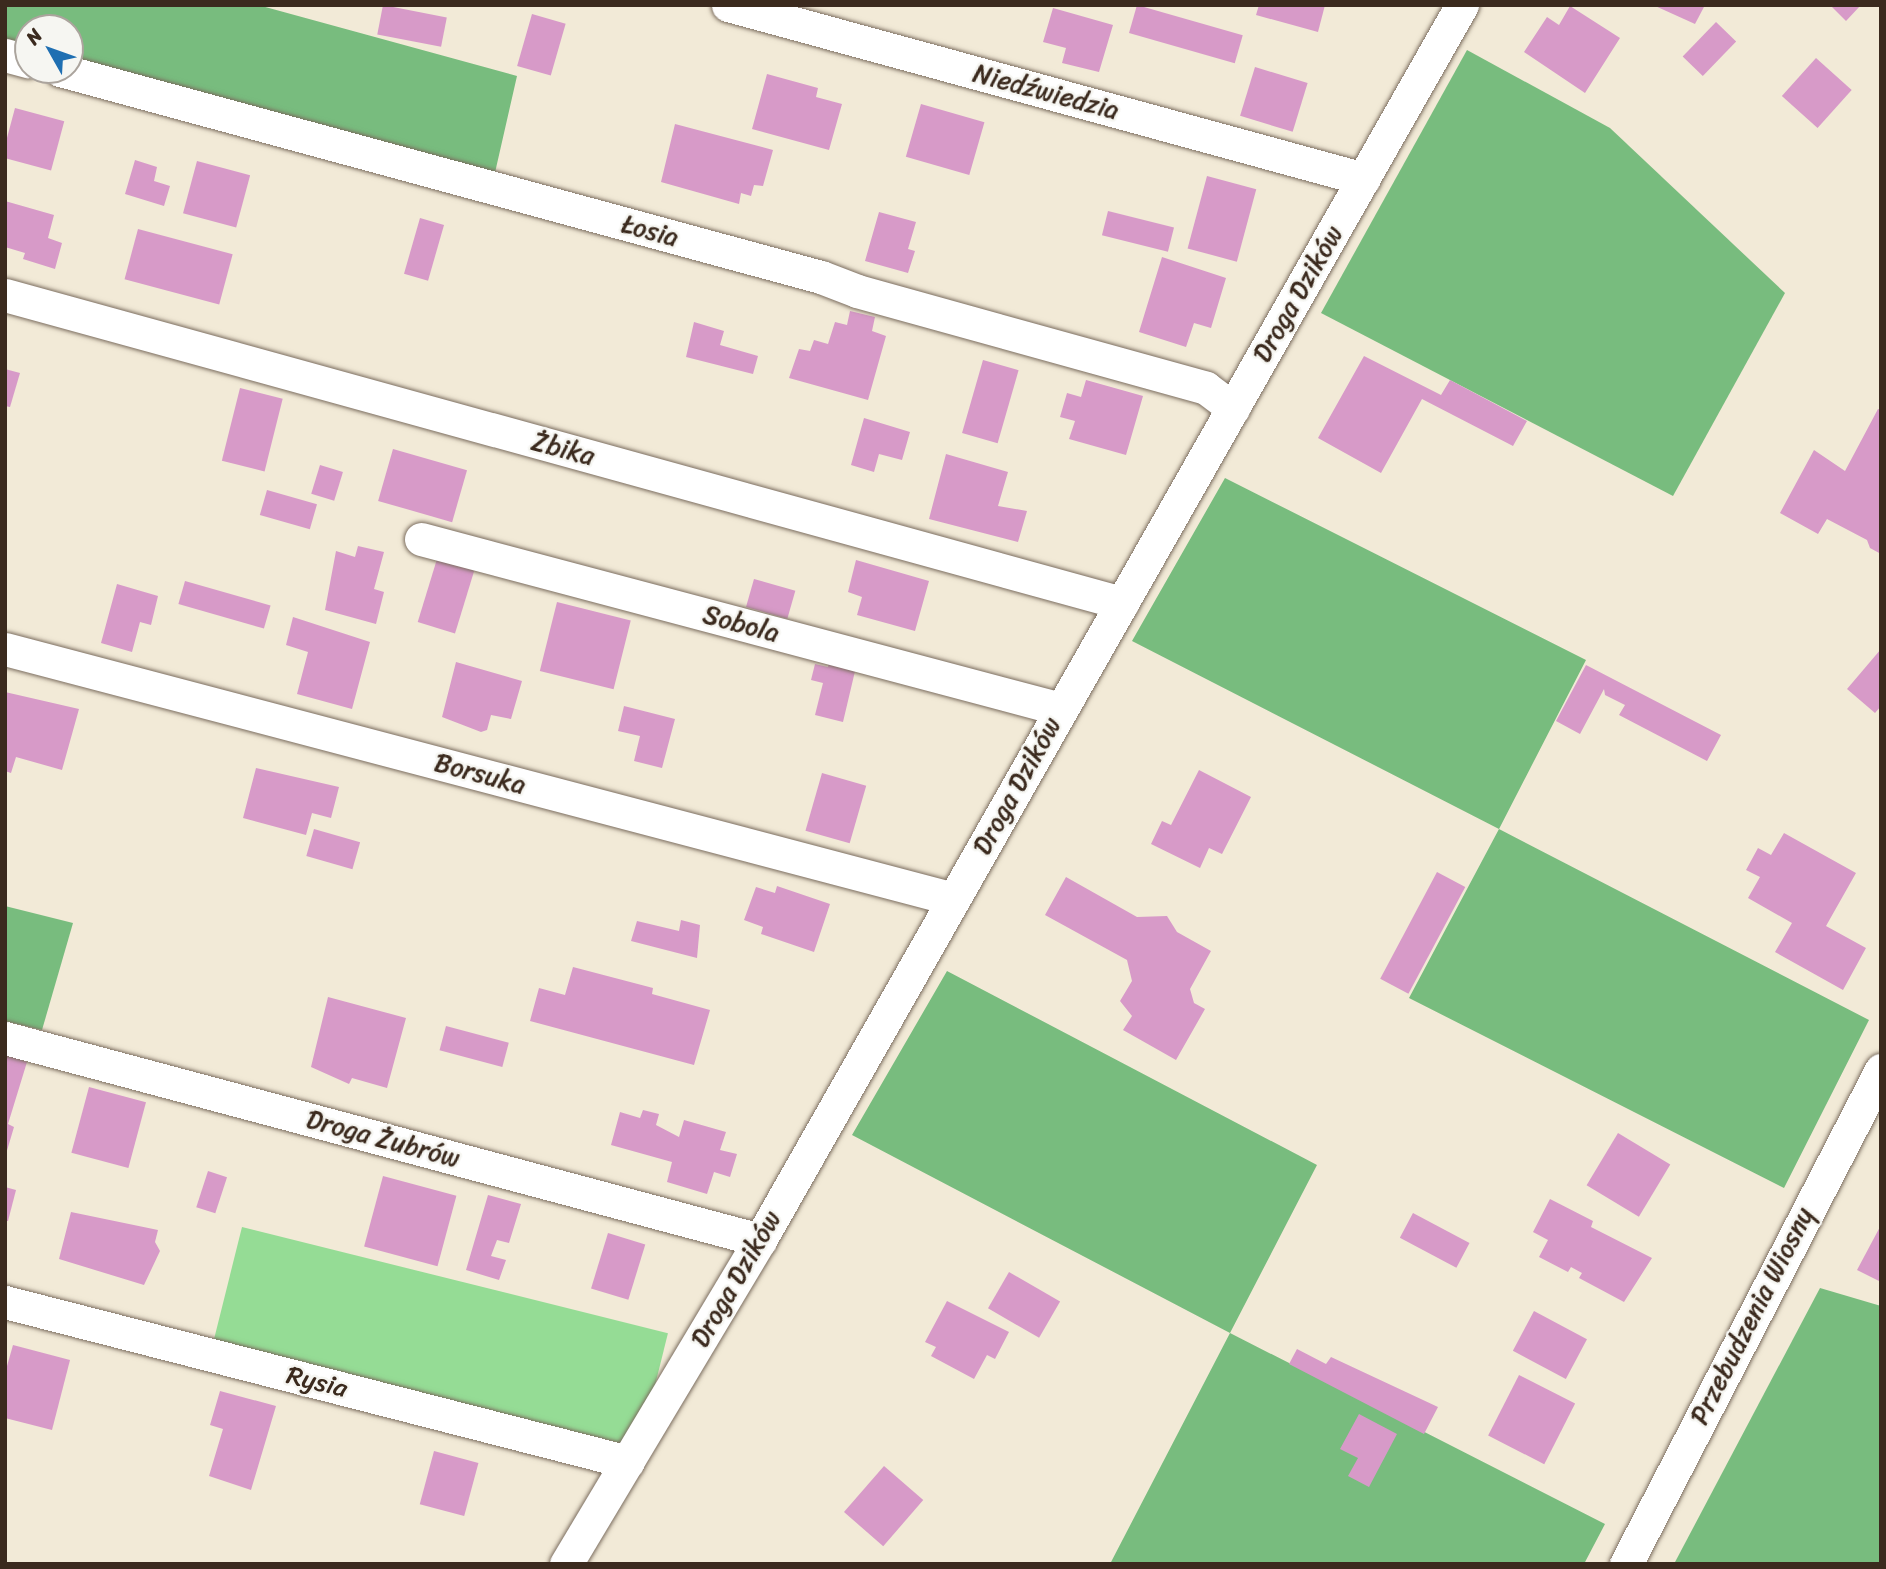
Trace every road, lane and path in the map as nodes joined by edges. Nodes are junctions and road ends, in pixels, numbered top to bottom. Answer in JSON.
{"nodes":[{"id":1,"x":728,"y":5,"type":"edge"},
{"id":2,"x":1462,"y":5,"type":"edge"},
{"id":3,"x":84,"y":77,"type":"edge"},
{"id":4,"x":1364,"y":179,"type":"junction"},
{"id":5,"x":5,"y":295,"type":"edge"},
{"id":6,"x":1233,"y":408,"type":"junction"},
{"id":7,"x":421,"y":539,"type":"dead end"},
{"id":8,"x":1122,"y":603,"type":"junction"},
{"id":9,"x":5,"y":649,"type":"edge"},
{"id":10,"x":1061,"y":709,"type":"junction"},
{"id":11,"x":954,"y":899,"type":"junction"},
{"id":12,"x":5,"y":1038,"type":"edge"},
{"id":13,"x":1881,"y":1070,"type":"edge"},
{"id":14,"x":760,"y":1240,"type":"junction"},
{"id":15,"x":5,"y":1302,"type":"edge"},
{"id":16,"x":628,"y":1462,"type":"junction"},
{"id":17,"x":566,"y":1564,"type":"edge"},
{"id":18,"x":1626,"y":1564,"type":"edge"}],
"edges":[{"from":1,"to":4,"type":"street","name":"Niedźwiedzia"},
{"from":2,"to":4,"type":"street","name":"Droga Dzików"},
{"from":3,"to":6,"type":"street","name":"Łosia"},
{"from":4,"to":6,"type":"street","name":"Droga Dzików"},
{"from":5,"to":8,"type":"street","name":"Żbika"},
{"from":6,"to":8,"type":"street","name":"Droga Dzików"},
{"from":7,"to":10,"type":"street","name":"Sobola"},
{"from":8,"to":10,"type":"street","name":"Droga Dzików"},
{"from":9,"to":11,"type":"street","name":"Borsuka"},
{"from":10,"to":11,"type":"street","name":"Droga Dzików"},
{"from":11,"to":14,"type":"street","name":"Droga Dzików"},
{"from":12,"to":14,"type":"street","name":"Droga Żubrów"},
{"from":13,"to":18,"type":"street","name":"Przebudzenia Wiosny"},
{"from":14,"to":16,"type":"street","name":"Droga Dzików"},
{"from":15,"to":16,"type":"street","name":"Rysia"},
{"from":16,"to":17,"type":"street","name":"Droga Dzików"}]}
